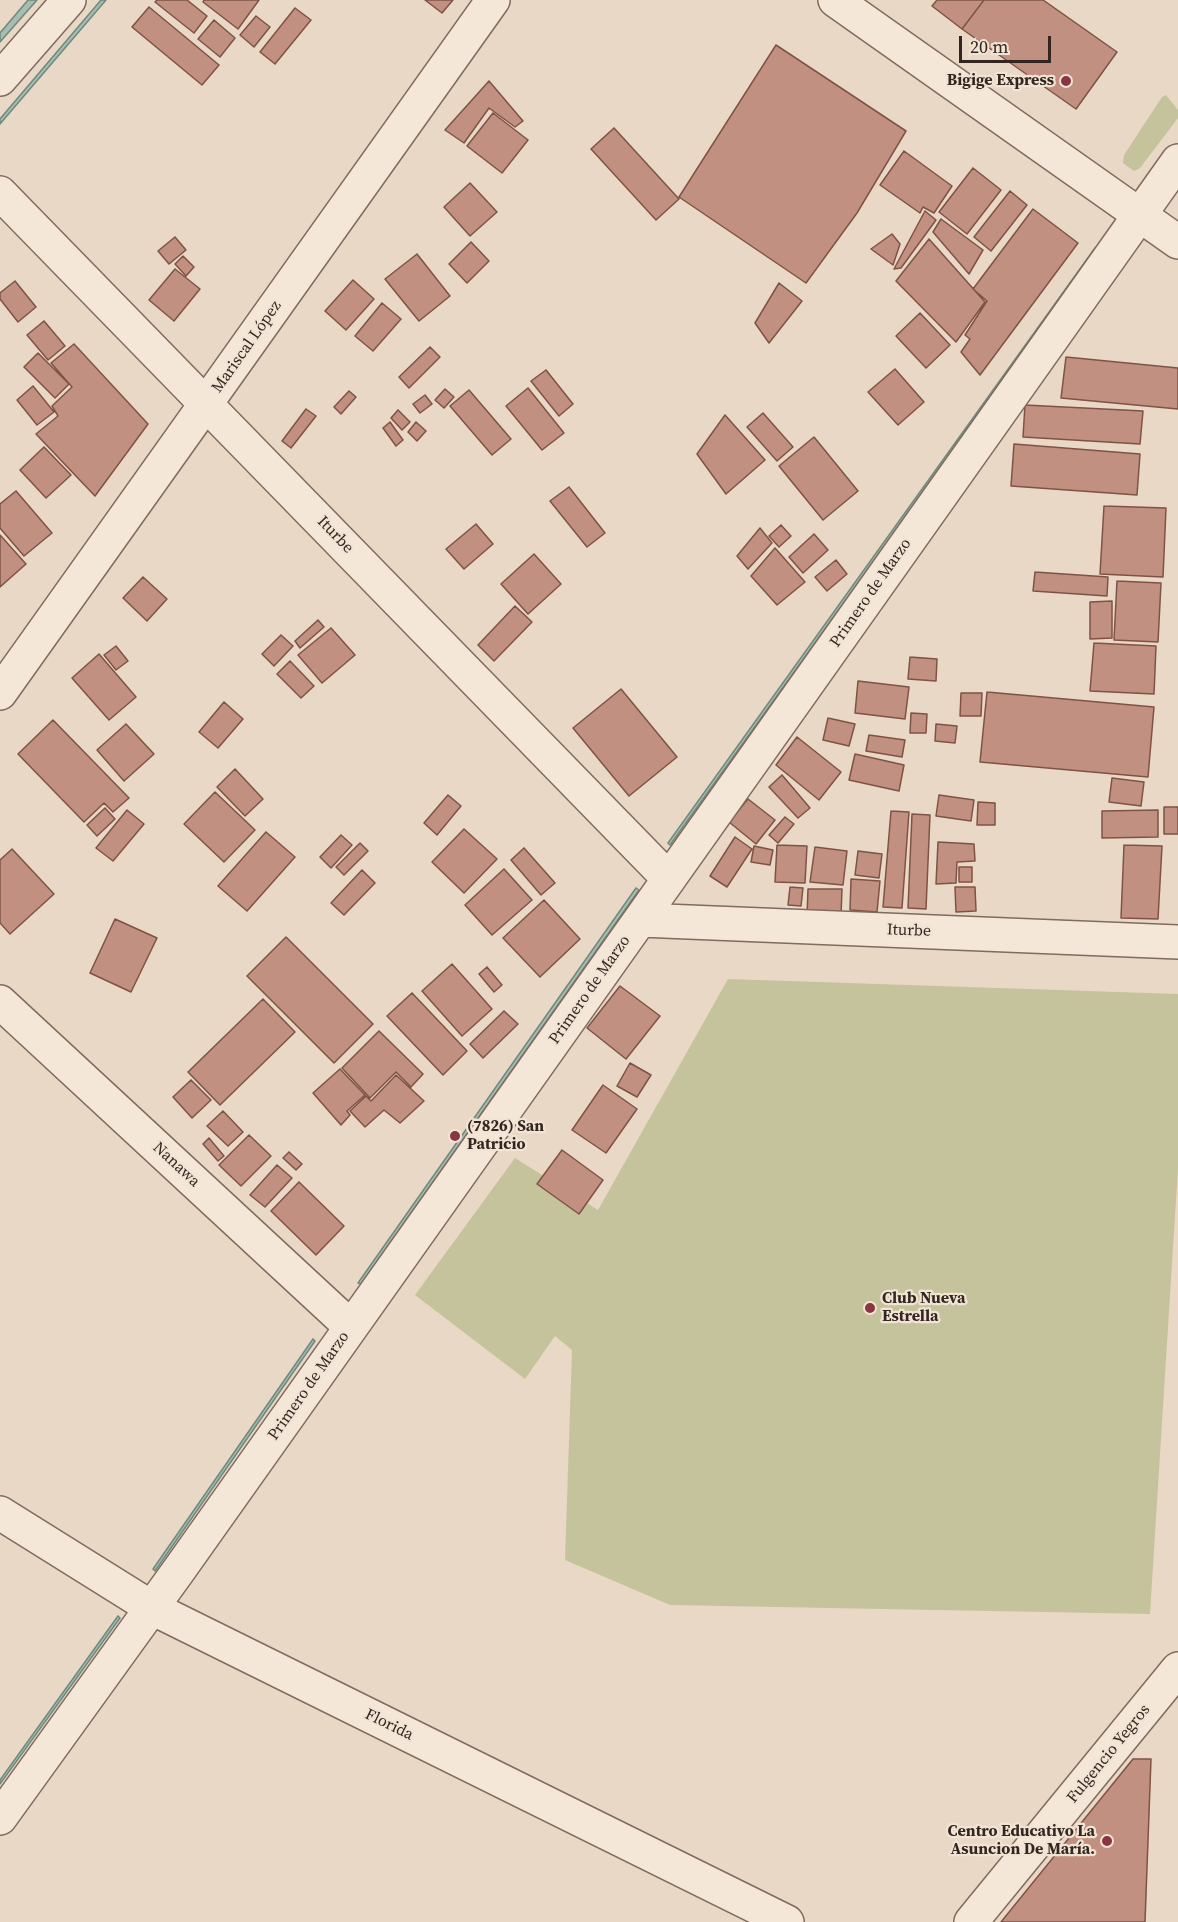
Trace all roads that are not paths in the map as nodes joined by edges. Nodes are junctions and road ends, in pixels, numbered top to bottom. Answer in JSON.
{"nodes":[{"id":1,"x":69,"y":0,"type":"edge"},
{"id":2,"x":493,"y":0,"type":"edge"},
{"id":3,"x":835,"y":0,"type":"edge"},
{"id":4,"x":0,"y":79,"type":"edge"},
{"id":5,"x":1178,"y":161,"type":"edge"},
{"id":6,"x":0,"y":193,"type":"edge"},
{"id":7,"x":1140,"y":215,"type":"junction"},
{"id":8,"x":1178,"y":242,"type":"edge"},
{"id":9,"x":207,"y":403,"type":"junction"},
{"id":10,"x":0,"y":693,"type":"edge"},
{"id":11,"x":669,"y":879,"type":"junction"},
{"id":12,"x":640,"y":920,"type":"junction"},
{"id":13,"x":1178,"y":942,"type":"edge"},
{"id":14,"x":0,"y":1002,"type":"edge"},
{"id":15,"x":351,"y":1327,"type":"junction"},
{"id":16,"x":0,"y":1513,"type":"edge"},
{"id":17,"x":152,"y":1608,"type":"junction"},
{"id":18,"x":1178,"y":1669,"type":"edge"},
{"id":19,"x":0,"y":1818,"type":"edge"},
{"id":20,"x":787,"y":1922,"type":"edge"},
{"id":21,"x":972,"y":1922,"type":"edge"}],
"edges":[{"from":1,"to":4,"type":"street"},
{"from":2,"to":9,"type":"street","name":"Mariscal López"},
{"from":3,"to":7,"type":"street"},
{"from":5,"to":7,"type":"street","name":"Primero de Marzo"},
{"from":6,"to":9,"type":"street","name":"Iturbe"},
{"from":7,"to":8,"type":"street"},
{"from":7,"to":11,"type":"street","name":"Primero de Marzo"},
{"from":9,"to":10,"type":"street","name":"Mariscal López"},
{"from":9,"to":11,"type":"street","name":"Iturbe"},
{"from":11,"to":12,"type":"street","name":"Primero de Marzo"},
{"from":12,"to":13,"type":"street","name":"Iturbe"},
{"from":12,"to":15,"type":"street","name":"Primero de Marzo"},
{"from":14,"to":15,"type":"street","name":"Nanawa"},
{"from":15,"to":17,"type":"street","name":"Primero de Marzo"},
{"from":16,"to":17,"type":"street","name":"Florida"},
{"from":17,"to":19,"type":"street","name":"Primero de Marzo"},
{"from":17,"to":20,"type":"street","name":"Florida"},
{"from":18,"to":21,"type":"street","name":"Fulgencio Yegros"}]}
